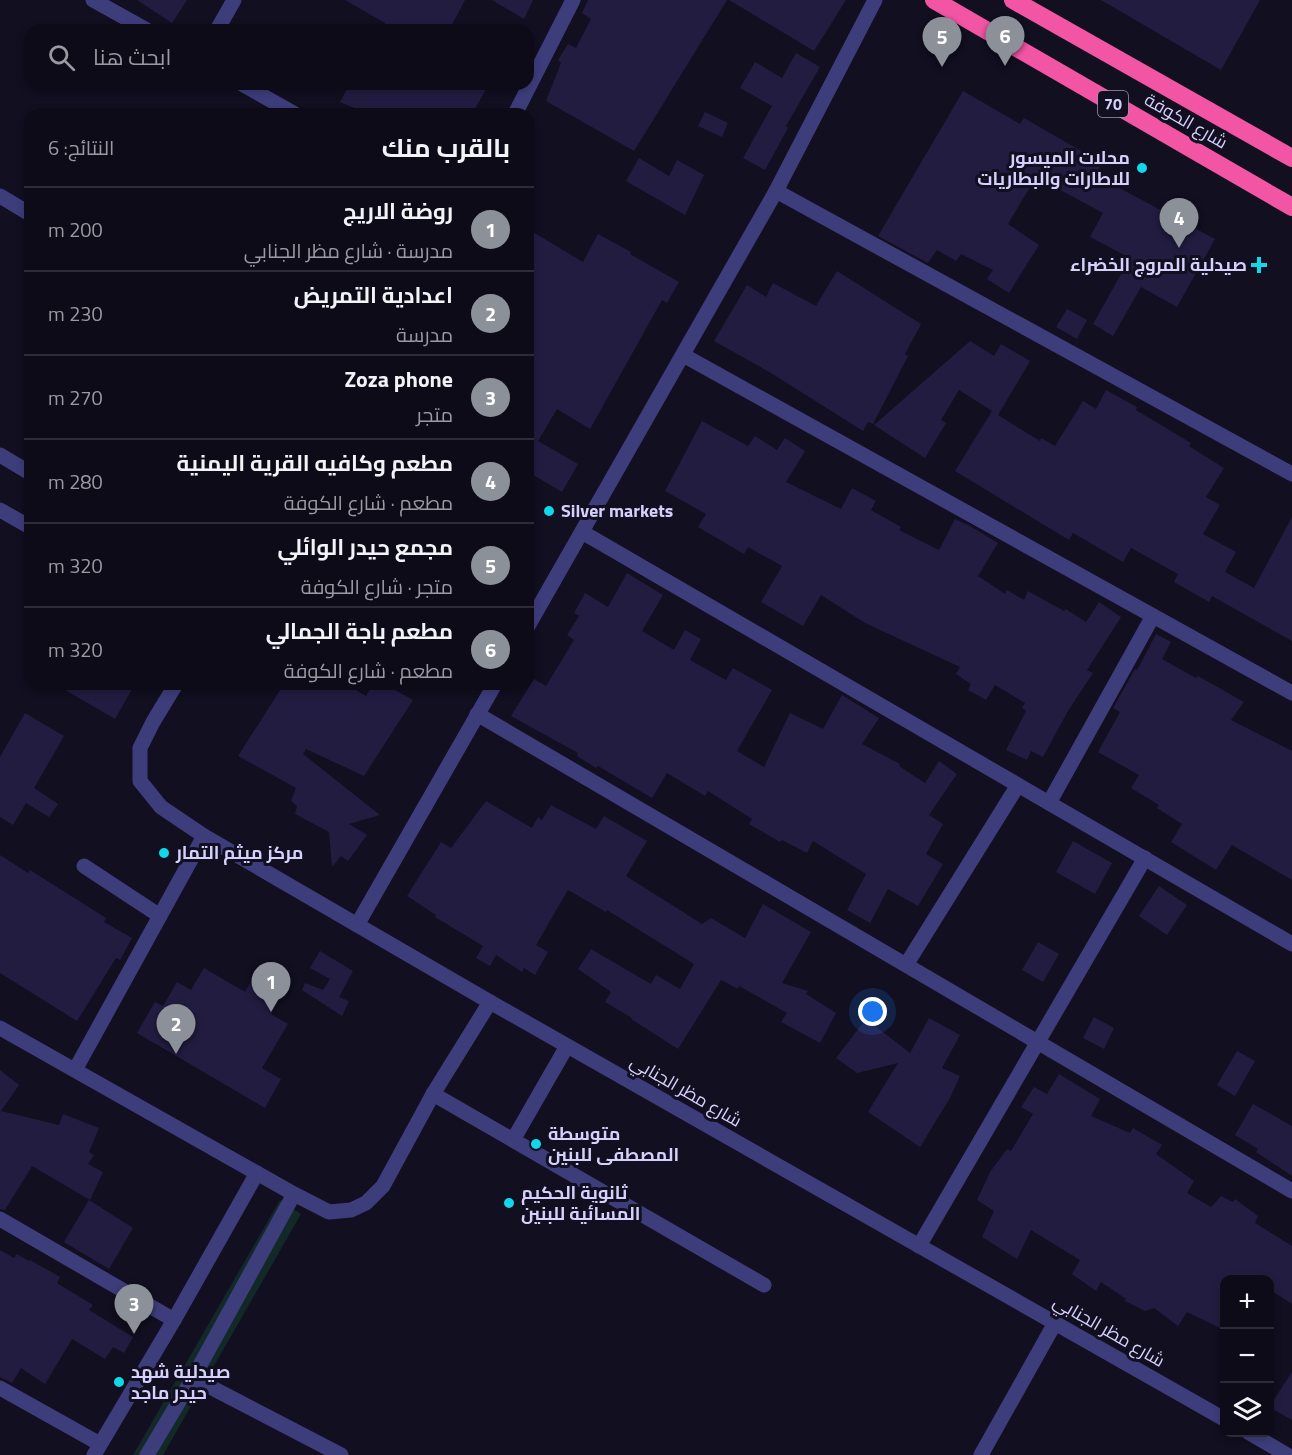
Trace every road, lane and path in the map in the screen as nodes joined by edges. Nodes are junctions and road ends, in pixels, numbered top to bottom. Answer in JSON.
{"nodes":[{"id":1,"x":93,"y":0,"type":"edge"},
{"id":2,"x":234,"y":0,"type":"edge"},
{"id":3,"x":573,"y":0,"type":"edge"},
{"id":4,"x":875,"y":0,"type":"edge"},
{"id":5,"x":934,"y":0,"type":"edge"},
{"id":6,"x":1013,"y":0,"type":"edge"},
{"id":7,"x":136,"y":24,"type":"edge"},
{"id":8,"x":220,"y":24,"type":"edge"},
{"id":9,"x":534,"y":77,"type":"edge"},
{"id":10,"x":253,"y":90,"type":"edge"},
{"id":11,"x":527,"y":90,"type":"edge"},
{"id":12,"x":284,"y":108,"type":"edge"},
{"id":13,"x":518,"y":108,"type":"edge"},
{"id":14,"x":1292,"y":158,"type":"edge"},
{"id":15,"x":776,"y":192,"type":"junction"},
{"id":16,"x":0,"y":196,"type":"edge"},
{"id":17,"x":1292,"y":207,"type":"edge"},
{"id":18,"x":24,"y":210,"type":"edge"},
{"id":19,"x":683,"y":355,"type":"junction"},
{"id":20,"x":0,"y":455,"type":"edge"},
{"id":21,"x":24,"y":469,"type":"edge"},
{"id":22,"x":1292,"y":474,"type":"edge"},
{"id":23,"x":0,"y":510,"type":"edge"},
{"id":24,"x":24,"y":524,"type":"edge"},
{"id":25,"x":582,"y":532,"type":"junction"},
{"id":26,"x":534,"y":603,"type":"edge"},
{"id":27,"x":1153,"y":616,"type":"junction"},
{"id":28,"x":172,"y":690,"type":"edge"},
{"id":29,"x":491,"y":690,"type":"edge"},
{"id":30,"x":1292,"y":693,"type":"edge"},
{"id":31,"x":477,"y":714,"type":"junction"},
{"id":32,"x":1018,"y":785,"type":"junction"},
{"id":33,"x":1049,"y":803,"type":"junction"},
{"id":34,"x":204,"y":836,"type":"junction"},
{"id":35,"x":1145,"y":858,"type":"junction"},
{"id":36,"x":84,"y":866,"type":"dead end"},
{"id":37,"x":160,"y":916,"type":"junction"},
{"id":38,"x":357,"y":925,"type":"junction"},
{"id":39,"x":1292,"y":944,"type":"edge"},
{"id":40,"x":906,"y":965,"type":"junction"},
{"id":41,"x":490,"y":1002,"type":"junction"},
{"id":42,"x":0,"y":1028,"type":"edge"},
{"id":43,"x":1039,"y":1042,"type":"junction"},
{"id":44,"x":567,"y":1046,"type":"junction"},
{"id":45,"x":75,"y":1070,"type":"junction"},
{"id":46,"x":433,"y":1094,"type":"junction"},
{"id":47,"x":513,"y":1140,"type":"junction"},
{"id":48,"x":257,"y":1173,"type":"junction"},
{"id":49,"x":1292,"y":1191,"type":"edge"},
{"id":50,"x":294,"y":1194,"type":"junction"},
{"id":51,"x":0,"y":1219,"type":"edge"},
{"id":52,"x":919,"y":1246,"type":"junction"},
{"id":53,"x":764,"y":1285,"type":"dead end"},
{"id":54,"x":174,"y":1320,"type":"junction"},
{"id":55,"x":1055,"y":1323,"type":"junction"},
{"id":56,"x":193,"y":1378,"type":"junction"},
{"id":57,"x":0,"y":1388,"type":"edge"},
{"id":58,"x":1220,"y":1417,"type":"edge"},
{"id":59,"x":1256,"y":1437,"type":"edge"},
{"id":60,"x":97,"y":1450,"type":"edge"},
{"id":61,"x":147,"y":1455,"type":"edge"},
{"id":62,"x":341,"y":1455,"type":"edge"},
{"id":63,"x":981,"y":1455,"type":"edge"},
{"id":64,"x":1287,"y":1455,"type":"edge"}],
"edges":[{"from":1,"to":7,"type":"street"},
{"from":2,"to":8,"type":"street"},
{"from":3,"to":9,"type":"street"},
{"from":4,"to":15,"type":"street"},
{"from":5,"to":17,"type":"highway","name":"شارع الكوفة","number":"70"},
{"from":6,"to":14,"type":"highway","name":"شارع الكوفة","number":"70"},
{"from":10,"to":12,"type":"street"},
{"from":11,"to":13,"type":"street"},
{"from":15,"to":19,"type":"street"},
{"from":15,"to":22,"type":"street"},
{"from":16,"to":18,"type":"street"},
{"from":19,"to":25,"type":"street"},
{"from":19,"to":27,"type":"street"},
{"from":20,"to":21,"type":"street"},
{"from":23,"to":24,"type":"street"},
{"from":25,"to":26,"type":"street"},
{"from":25,"to":32,"type":"street"},
{"from":27,"to":30,"type":"street"},
{"from":27,"to":33,"type":"street"},
{"from":28,"to":34,"type":"street","name":"شارع مظر الجنابي"},
{"from":29,"to":31,"type":"street"},
{"from":31,"to":38,"type":"street"},
{"from":31,"to":40,"type":"street"},
{"from":32,"to":33,"type":"street"},
{"from":32,"to":40,"type":"street"},
{"from":33,"to":35,"type":"street"},
{"from":34,"to":37,"type":"street"},
{"from":34,"to":38,"type":"street","name":"شارع مظر الجنابي"},
{"from":35,"to":39,"type":"street"},
{"from":35,"to":43,"type":"street"},
{"from":36,"to":37,"type":"street"},
{"from":37,"to":45,"type":"street"},
{"from":38,"to":41,"type":"street","name":"شارع مظر الجنابي"},
{"from":40,"to":43,"type":"street"},
{"from":41,"to":44,"type":"street","name":"شارع مظر الجنابي"},
{"from":41,"to":46,"type":"street"},
{"from":42,"to":45,"type":"street"},
{"from":43,"to":49,"type":"street"},
{"from":43,"to":52,"type":"street"},
{"from":44,"to":47,"type":"street"},
{"from":44,"to":52,"type":"street","name":"شارع مظر الجنابي"},
{"from":45,"to":48,"type":"street"},
{"from":46,"to":47,"type":"street"},
{"from":46,"to":50,"type":"street"},
{"from":47,"to":53,"type":"street"},
{"from":48,"to":50,"type":"street"},
{"from":48,"to":54,"type":"street"},
{"from":50,"to":56,"type":"street"},
{"from":51,"to":54,"type":"street"},
{"from":52,"to":55,"type":"street","name":"شارع مظر الجنابي"},
{"from":54,"to":60,"type":"street"},
{"from":55,"to":58,"type":"street","name":"شارع مظر الجنابي"},
{"from":55,"to":63,"type":"street"},
{"from":56,"to":61,"type":"street"},
{"from":56,"to":62,"type":"street"},
{"from":57,"to":60,"type":"street"},
{"from":59,"to":64,"type":"street"}]}
